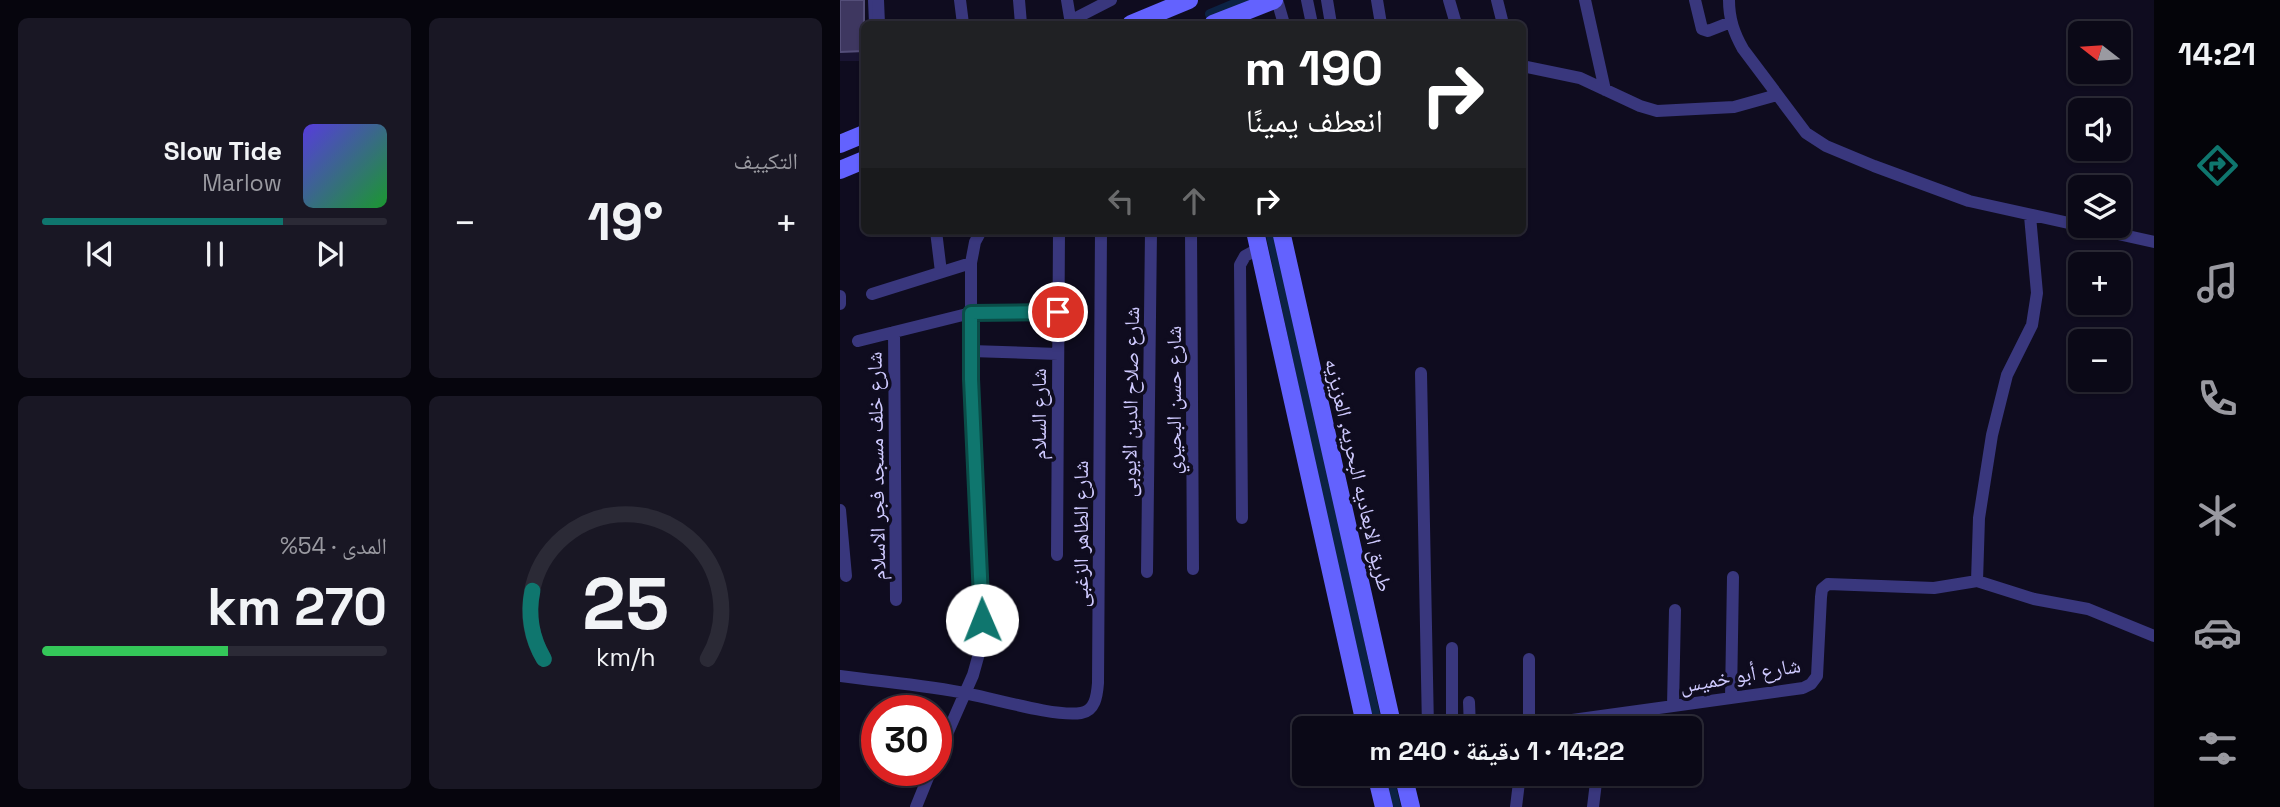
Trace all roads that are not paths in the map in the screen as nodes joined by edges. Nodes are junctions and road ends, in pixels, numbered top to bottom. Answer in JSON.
{"nodes":[{"id":1,"x":871,"y":0,"type":"edge"},
{"id":2,"x":878,"y":0,"type":"edge"},
{"id":3,"x":960,"y":0,"type":"edge"},
{"id":4,"x":1019,"y":0,"type":"edge"},
{"id":5,"x":1067,"y":0,"type":"edge"},
{"id":6,"x":1111,"y":0,"type":"edge"},
{"id":7,"x":1189,"y":0,"type":"edge"},
{"id":8,"x":1275,"y":0,"type":"edge"},
{"id":9,"x":1307,"y":0,"type":"edge"},
{"id":10,"x":1327,"y":0,"type":"edge"},
{"id":11,"x":1377,"y":0,"type":"edge"},
{"id":12,"x":1449,"y":0,"type":"edge"},
{"id":13,"x":1497,"y":0,"type":"edge"},
{"id":14,"x":1585,"y":0,"type":"edge"},
{"id":15,"x":1695,"y":0,"type":"edge"},
{"id":16,"x":1729,"y":0,"type":"edge"},
{"id":17,"x":872,"y":21,"type":"edge"},
{"id":18,"x":879,"y":21,"type":"edge"},
{"id":19,"x":963,"y":21,"type":"edge"},
{"id":20,"x":1021,"y":21,"type":"edge"},
{"id":21,"x":1071,"y":21,"type":"edge"},
{"id":22,"x":1074,"y":21,"type":"edge"},
{"id":23,"x":1138,"y":21,"type":"edge"},
{"id":24,"x":1221,"y":21,"type":"edge"},
{"id":25,"x":1283,"y":21,"type":"edge"},
{"id":26,"x":1311,"y":21,"type":"edge"},
{"id":27,"x":1330,"y":21,"type":"edge"},
{"id":28,"x":1380,"y":21,"type":"edge"},
{"id":29,"x":1454,"y":21,"type":"edge"},
{"id":30,"x":1502,"y":21,"type":"edge"},
{"id":31,"x":1731,"y":22,"type":"junction"},
{"id":32,"x":1526,"y":67,"type":"edge"},
{"id":33,"x":1605,"y":90,"type":"junction"},
{"id":34,"x":1777,"y":95,"type":"junction"},
{"id":35,"x":861,"y":135,"type":"edge"},
{"id":36,"x":840,"y":144,"type":"edge"},
{"id":37,"x":861,"y":161,"type":"edge"},
{"id":38,"x":840,"y":170,"type":"edge"},
{"id":39,"x":2030,"y":216,"type":"junction"},
{"id":40,"x":936,"y":235,"type":"edge"},
{"id":41,"x":979,"y":235,"type":"edge"},
{"id":42,"x":1059,"y":235,"type":"edge"},
{"id":43,"x":1101,"y":235,"type":"edge"},
{"id":44,"x":1151,"y":235,"type":"edge"},
{"id":45,"x":1191,"y":235,"type":"edge"},
{"id":46,"x":1282,"y":235,"type":"edge"},
{"id":47,"x":1257,"y":240,"type":"edge"},
{"id":48,"x":2154,"y":242,"type":"edge"},
{"id":49,"x":971,"y":263,"type":"junction"},
{"id":50,"x":941,"y":272,"type":"junction"},
{"id":51,"x":872,"y":294,"type":"dead end"},
{"id":52,"x":840,"y":296,"type":"edge"},
{"id":53,"x":840,"y":304,"type":"edge"},
{"id":54,"x":1058,"y":312,"type":"junction"},
{"id":55,"x":971,"y":313,"type":"junction"},
{"id":56,"x":894,"y":332,"type":"junction"},
{"id":57,"x":858,"y":341,"type":"dead end"},
{"id":58,"x":971,"y":351,"type":"junction"},
{"id":59,"x":1058,"y":354,"type":"junction"},
{"id":60,"x":1421,"y":373,"type":"dead end"},
{"id":61,"x":840,"y":510,"type":"edge"},
{"id":62,"x":1242,"y":518,"type":"dead end"},
{"id":63,"x":840,"y":520,"type":"edge"},
{"id":64,"x":1057,"y":555,"type":"dead end"},
{"id":65,"x":844,"y":569,"type":"edge"},
{"id":66,"x":1193,"y":569,"type":"dead end"},
{"id":67,"x":1147,"y":572,"type":"dead end"},
{"id":68,"x":1733,"y":577,"type":"dead end"},
{"id":69,"x":1977,"y":581,"type":"junction"},
{"id":70,"x":896,"y":600,"type":"dead end"},
{"id":71,"x":1675,"y":610,"type":"dead end"},
{"id":72,"x":2154,"y":636,"type":"edge"},
{"id":73,"x":1452,"y":648,"type":"dead end"},
{"id":74,"x":1529,"y":659,"type":"dead end"},
{"id":75,"x":840,"y":676,"type":"edge"},
{"id":76,"x":966,"y":693,"type":"junction"},
{"id":77,"x":1731,"y":698,"type":"junction"},
{"id":78,"x":1469,"y":702,"type":"dead end"},
{"id":79,"x":1673,"y":706,"type":"junction"},
{"id":80,"x":1363,"y":716,"type":"edge"},
{"id":81,"x":1390,"y":716,"type":"edge"},
{"id":82,"x":1428,"y":716,"type":"edge"},
{"id":83,"x":1452,"y":716,"type":"edge"},
{"id":84,"x":1470,"y":716,"type":"edge"},
{"id":85,"x":1530,"y":716,"type":"edge"},
{"id":86,"x":1629,"y":716,"type":"edge"},
{"id":87,"x":952,"y":724,"type":"edge"},
{"id":88,"x":924,"y":786,"type":"edge"},
{"id":89,"x":1379,"y":786,"type":"edge"},
{"id":90,"x":1406,"y":786,"type":"edge"},
{"id":91,"x":1519,"y":786,"type":"edge"},
{"id":92,"x":1595,"y":786,"type":"edge"},
{"id":93,"x":915,"y":807,"type":"edge"},
{"id":94,"x":1384,"y":807,"type":"edge"},
{"id":95,"x":1411,"y":807,"type":"edge"},
{"id":96,"x":1516,"y":807,"type":"edge"},
{"id":97,"x":1592,"y":807,"type":"edge"}],
"edges":[{"from":1,"to":17,"type":"lane"},
{"from":2,"to":18,"type":"street"},
{"from":3,"to":19,"type":"street"},
{"from":4,"to":20,"type":"street"},
{"from":5,"to":21,"type":"street"},
{"from":6,"to":22,"type":"street"},
{"from":7,"to":23,"type":"street"},
{"from":8,"to":24,"type":"street"},
{"from":8,"to":25,"type":"street"},
{"from":9,"to":26,"type":"street"},
{"from":10,"to":27,"type":"street"},
{"from":11,"to":28,"type":"street"},
{"from":12,"to":29,"type":"street"},
{"from":13,"to":30,"type":"street"},
{"from":14,"to":33,"type":"street"},
{"from":15,"to":31,"type":"street"},
{"from":16,"to":31,"type":"street"},
{"from":31,"to":34,"type":"street"},
{"from":32,"to":33,"type":"street"},
{"from":33,"to":34,"type":"street"},
{"from":34,"to":39,"type":"street"},
{"from":35,"to":36,"type":"street"},
{"from":37,"to":38,"type":"street"},
{"from":39,"to":48,"type":"street"},
{"from":39,"to":69,"type":"street"},
{"from":40,"to":50,"type":"street"},
{"from":41,"to":49,"type":"street"},
{"from":42,"to":54,"type":"street","name":"شارع السلام"},
{"from":43,"to":76,"type":"street","name":"شارع الطاهر الزغبى"},
{"from":44,"to":67,"type":"street","name":"شارع صلاح الدين الايوبى"},
{"from":45,"to":66,"type":"street","name":"شارع حسن البحيري"},
{"from":46,"to":81,"type":"street","name":"طريق الابعاديه البحريه, العزيزيه"},
{"from":47,"to":62,"type":"street"},
{"from":47,"to":80,"type":"street"},
{"from":49,"to":50,"type":"street"},
{"from":49,"to":55,"type":"street"},
{"from":50,"to":51,"type":"street"},
{"from":52,"to":53,"type":"street"},
{"from":54,"to":55,"type":"street"},
{"from":54,"to":59,"type":"street","name":"شارع السلام"},
{"from":55,"to":56,"type":"street"},
{"from":55,"to":58,"type":"street"},
{"from":56,"to":57,"type":"street"},
{"from":56,"to":70,"type":"street","name":"شارع خلف مسجد فجر الاسلام"},
{"from":58,"to":59,"type":"street"},
{"from":58,"to":76,"type":"street"},
{"from":59,"to":64,"type":"street","name":"شارع السلام"},
{"from":60,"to":82,"type":"street"},
{"from":61,"to":63,"type":"street"},
{"from":63,"to":65,"type":"street"},
{"from":68,"to":77,"type":"street"},
{"from":69,"to":72,"type":"street","name":"شارع أبو خميس"},
{"from":69,"to":77,"type":"street","name":"شارع أبو خميس"},
{"from":71,"to":79,"type":"street"},
{"from":73,"to":83,"type":"street"},
{"from":74,"to":85,"type":"street"},
{"from":75,"to":76,"type":"street","name":"شارع الطاهر الزغبى"},
{"from":76,"to":87,"type":"street"},
{"from":77,"to":79,"type":"street","name":"شارع أبو خميس"},
{"from":78,"to":84,"type":"street"},
{"from":79,"to":86,"type":"street","name":"شارع أبو خميس"},
{"from":88,"to":93,"type":"street"},
{"from":89,"to":94,"type":"street"},
{"from":90,"to":95,"type":"street"},
{"from":91,"to":96,"type":"street"},
{"from":92,"to":97,"type":"street"}]}
